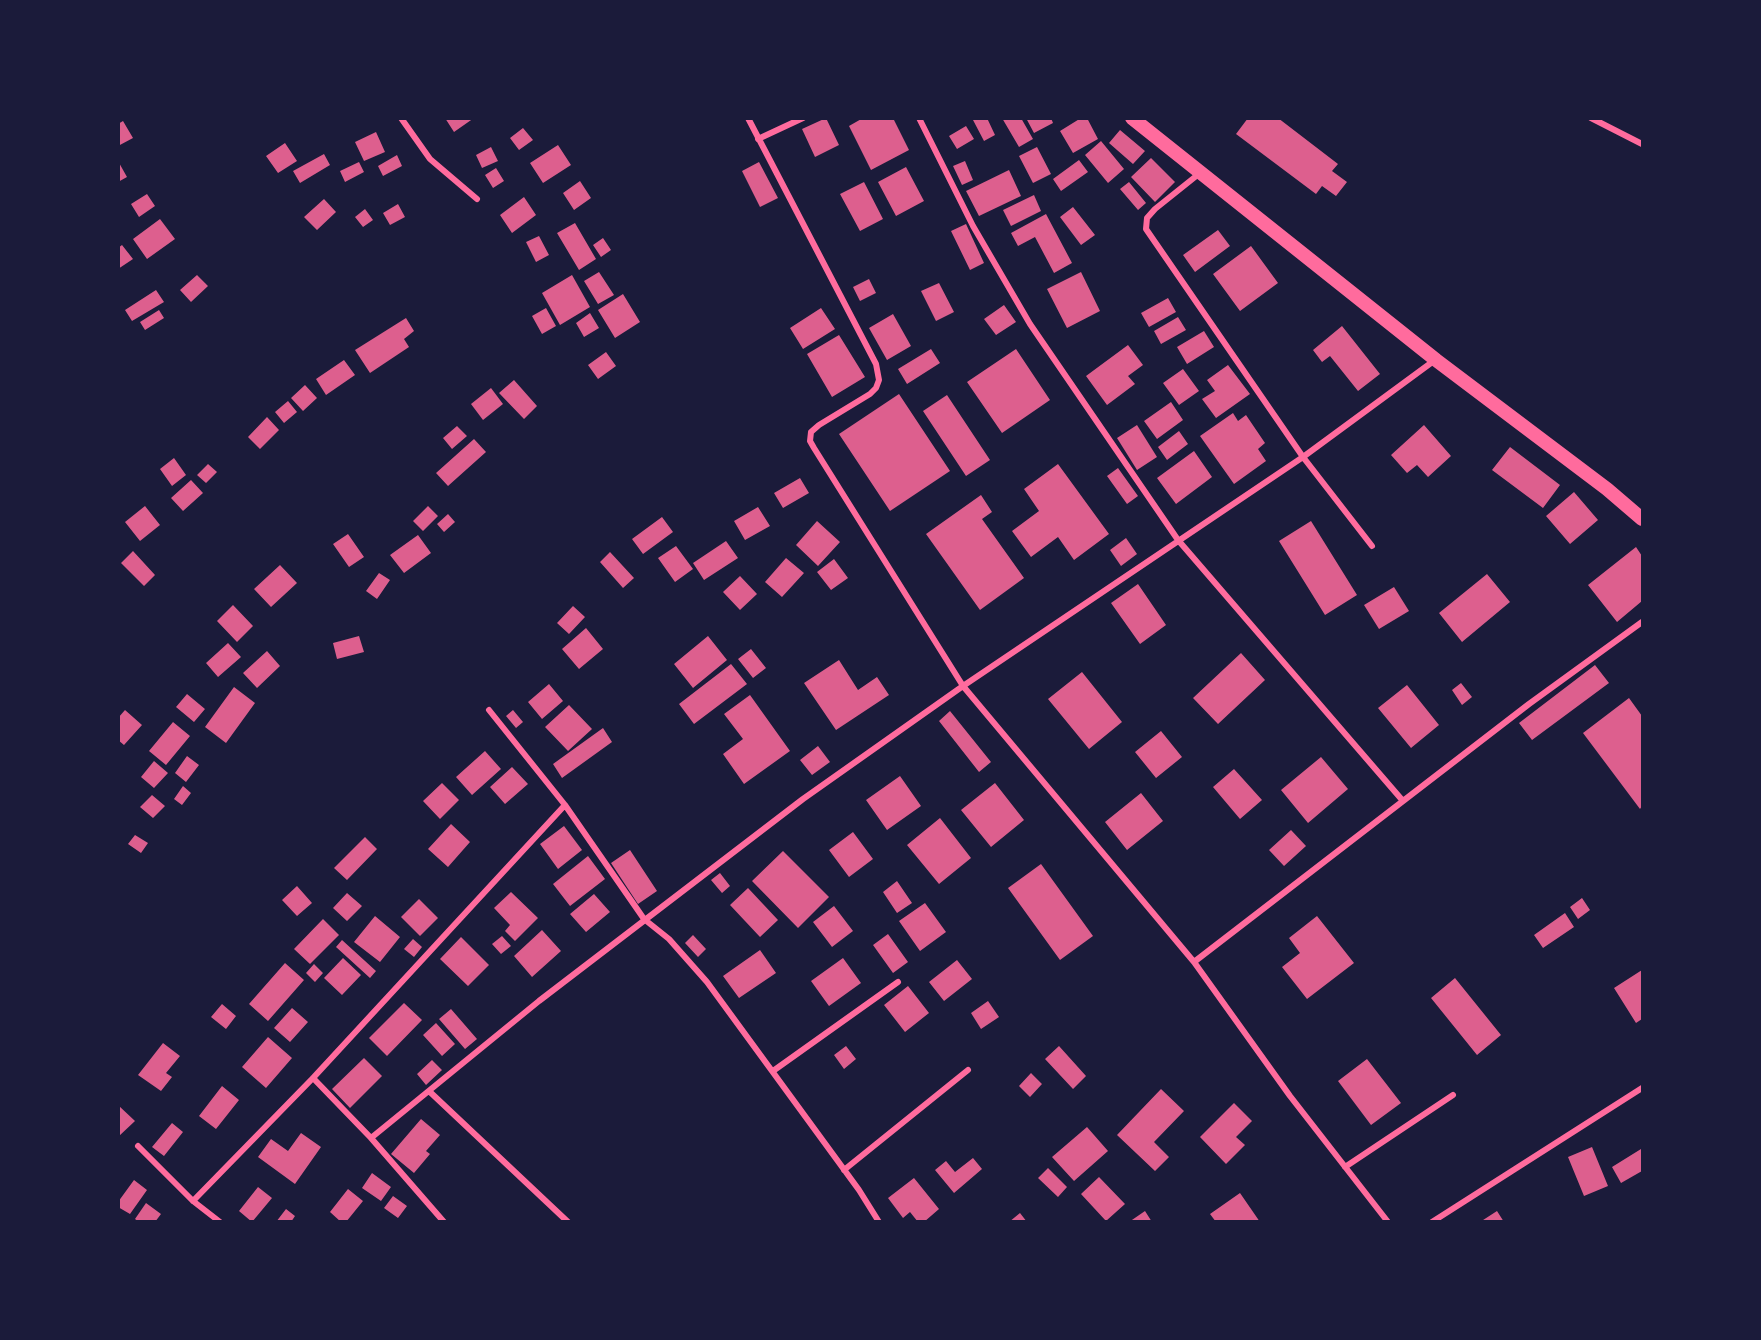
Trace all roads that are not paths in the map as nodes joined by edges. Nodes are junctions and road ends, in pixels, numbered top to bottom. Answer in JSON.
{"nodes":[{"id":1,"x":401,"y":118,"type":"edge"},
{"id":2,"x":748,"y":118,"type":"edge"},
{"id":3,"x":803,"y":118,"type":"edge"},
{"id":4,"x":920,"y":118,"type":"edge"},
{"id":5,"x":1132,"y":118,"type":"edge"},
{"id":6,"x":1591,"y":118,"type":"edge"},
{"id":7,"x":1601,"y":121,"type":"edge"},
{"id":8,"x":759,"y":139,"type":"junction"},
{"id":9,"x":1642,"y":144,"type":"edge"},
{"id":10,"x":1201,"y":172,"type":"junction"},
{"id":11,"x":477,"y":199,"type":"dead end"},
{"id":12,"x":1436,"y":360,"type":"junction"},
{"id":13,"x":1303,"y":457,"type":"junction"},
{"id":14,"x":1642,"y":519,"type":"edge"},
{"id":15,"x":1178,"y":540,"type":"junction"},
{"id":16,"x":1372,"y":546,"type":"dead end"},
{"id":17,"x":1642,"y":621,"type":"edge"},
{"id":18,"x":963,"y":686,"type":"junction"},
{"id":19,"x":489,"y":710,"type":"dead end"},
{"id":20,"x":1403,"y":801,"type":"junction"},
{"id":21,"x":565,"y":805,"type":"junction"},
{"id":22,"x":644,"y":919,"type":"junction"},
{"id":23,"x":1194,"y":962,"type":"junction"},
{"id":24,"x":898,"y":982,"type":"dead end"},
{"id":25,"x":968,"y":1070,"type":"dead end"},
{"id":26,"x":773,"y":1071,"type":"junction"},
{"id":27,"x":313,"y":1078,"type":"junction"},
{"id":28,"x":1642,"y":1089,"type":"edge"},
{"id":29,"x":430,"y":1092,"type":"junction"},
{"id":30,"x":1453,"y":1095,"type":"dead end"},
{"id":31,"x":371,"y":1138,"type":"junction"},
{"id":32,"x":138,"y":1146,"type":"dead end"},
{"id":33,"x":1345,"y":1167,"type":"junction"},
{"id":34,"x":844,"y":1170,"type":"junction"},
{"id":35,"x":193,"y":1201,"type":"junction"},
{"id":36,"x":220,"y":1221,"type":"edge"},
{"id":37,"x":444,"y":1221,"type":"edge"},
{"id":38,"x":568,"y":1221,"type":"edge"},
{"id":39,"x":879,"y":1221,"type":"edge"},
{"id":40,"x":1388,"y":1221,"type":"edge"},
{"id":41,"x":1432,"y":1221,"type":"edge"}],
"edges":[{"from":1,"to":11,"type":"street"},
{"from":2,"to":8,"type":"street"},
{"from":3,"to":8,"type":"street"},
{"from":4,"to":15,"type":"street"},
{"from":5,"to":10,"type":"main road"},
{"from":6,"to":7,"type":"street"},
{"from":7,"to":9,"type":"street"},
{"from":8,"to":18,"type":"street"},
{"from":10,"to":12,"type":"main road"},
{"from":10,"to":13,"type":"street"},
{"from":12,"to":13,"type":"street"},
{"from":12,"to":14,"type":"main road"},
{"from":13,"to":15,"type":"street"},
{"from":13,"to":16,"type":"street"},
{"from":15,"to":18,"type":"street"},
{"from":15,"to":20,"type":"street"},
{"from":17,"to":20,"type":"street"},
{"from":18,"to":22,"type":"street"},
{"from":18,"to":23,"type":"street"},
{"from":19,"to":21,"type":"street"},
{"from":20,"to":23,"type":"street"},
{"from":21,"to":22,"type":"street"},
{"from":21,"to":27,"type":"street"},
{"from":22,"to":26,"type":"street"},
{"from":22,"to":29,"type":"street"},
{"from":23,"to":33,"type":"street"},
{"from":24,"to":26,"type":"street"},
{"from":25,"to":34,"type":"street"},
{"from":26,"to":34,"type":"street"},
{"from":27,"to":31,"type":"street"},
{"from":27,"to":35,"type":"street"},
{"from":28,"to":41,"type":"street"},
{"from":29,"to":31,"type":"street"},
{"from":29,"to":38,"type":"street"},
{"from":30,"to":33,"type":"street"},
{"from":31,"to":37,"type":"street"},
{"from":32,"to":35,"type":"street"},
{"from":33,"to":40,"type":"street"},
{"from":34,"to":39,"type":"street"},
{"from":35,"to":36,"type":"street"}]}
